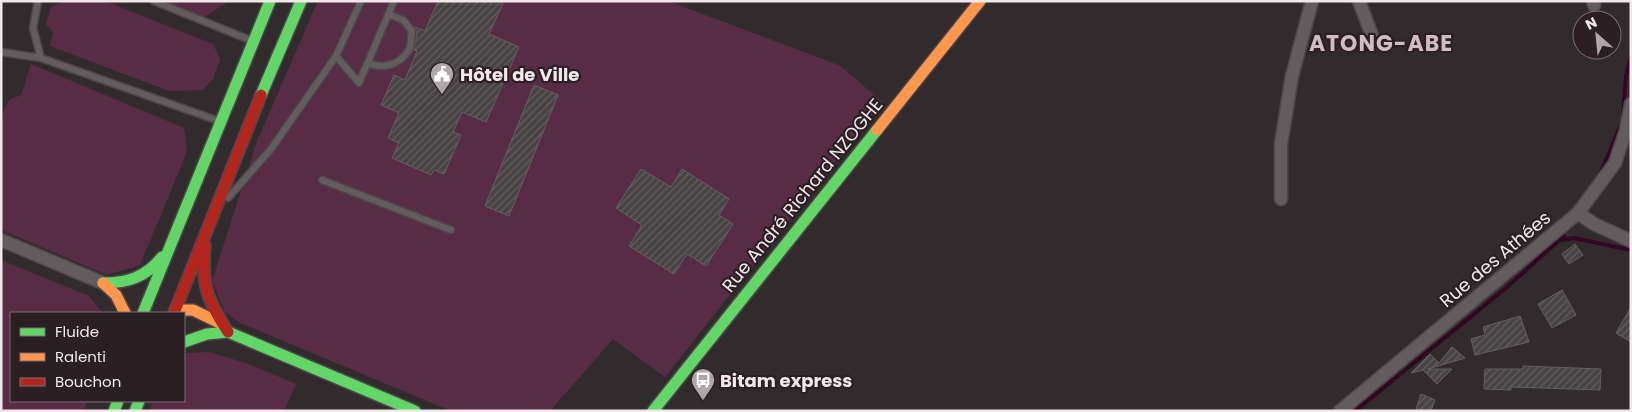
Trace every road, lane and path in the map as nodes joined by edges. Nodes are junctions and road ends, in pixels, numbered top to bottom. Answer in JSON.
{"nodes":[{"id":1,"x":38,"y":1,"type":"edge"},
{"id":2,"x":154,"y":1,"type":"edge"},
{"id":3,"x":270,"y":1,"type":"edge"},
{"id":4,"x":301,"y":1,"type":"edge"},
{"id":5,"x":361,"y":1,"type":"edge"},
{"id":6,"x":394,"y":1,"type":"edge"},
{"id":7,"x":980,"y":1,"type":"edge"},
{"id":8,"x":1312,"y":1,"type":"edge"},
{"id":9,"x":1359,"y":1,"type":"edge"},
{"id":10,"x":388,"y":14,"type":"junction"},
{"id":11,"x":1373,"y":38,"type":"dead end"},
{"id":12,"x":253,"y":42,"type":"junction"},
{"id":13,"x":1,"y":52,"type":"edge"},
{"id":14,"x":336,"y":56,"type":"junction"},
{"id":15,"x":41,"y":58,"type":"junction"},
{"id":16,"x":367,"y":63,"type":"junction"},
{"id":17,"x":248,"y":87,"type":"junction"},
{"id":18,"x":1631,"y":104,"type":"edge"},
{"id":19,"x":220,"y":121,"type":"junction"},
{"id":20,"x":212,"y":142,"type":"junction"},
{"id":21,"x":322,"y":180,"type":"dead end"},
{"id":22,"x":1281,"y":200,"type":"dead end"},
{"id":23,"x":1578,"y":213,"type":"junction"},
{"id":24,"x":214,"y":214,"type":"junction"},
{"id":25,"x":451,"y":230,"type":"dead end"},
{"id":26,"x":207,"y":232,"type":"junction"},
{"id":27,"x":1,"y":240,"type":"edge"},
{"id":28,"x":1631,"y":241,"type":"edge"},
{"id":29,"x":170,"y":245,"type":"junction"},
{"id":30,"x":103,"y":283,"type":"junction"},
{"id":31,"x":124,"y":312,"type":"edge"},
{"id":32,"x":143,"y":312,"type":"edge"},
{"id":33,"x":176,"y":312,"type":"edge"},
{"id":34,"x":177,"y":312,"type":"edge"},
{"id":35,"x":178,"y":312,"type":"edge"},
{"id":36,"x":226,"y":331,"type":"junction"},
{"id":37,"x":185,"y":342,"type":"edge"},
{"id":38,"x":415,"y":411,"type":"edge"},
{"id":39,"x":653,"y":411,"type":"edge"},
{"id":40,"x":1340,"y":411,"type":"edge"}],
"edges":[{"from":1,"to":15,"type":"lane"},
{"from":2,"to":12,"type":"lane"},
{"from":3,"to":12,"type":"main road"},
{"from":4,"to":17,"type":"main road"},
{"from":5,"to":14,"type":"lane"},
{"from":6,"to":10,"type":"lane"},
{"from":7,"to":39,"type":"main road","name":"Rue André Richard NZOGHE"},
{"from":8,"to":22,"type":"street"},
{"from":9,"to":11,"type":"street"},
{"from":10,"to":16,"type":"lane"},
{"from":10,"to":16,"type":"lane"},
{"from":12,"to":17,"type":"main road"},
{"from":13,"to":15,"type":"lane"},
{"from":14,"to":16,"type":"lane"},
{"from":14,"to":24,"type":"lane"},
{"from":15,"to":19,"type":"lane"},
{"from":17,"to":19,"type":"main road"},
{"from":17,"to":24,"type":"main road"},
{"from":18,"to":23,"type":"street","name":"Rue des Athées"},
{"from":19,"to":20,"type":"main road"},
{"from":20,"to":29,"type":"main road"},
{"from":20,"to":33,"type":"main road"},
{"from":21,"to":25,"type":"lane"},
{"from":23,"to":28,"type":"street"},
{"from":23,"to":40,"type":"street","name":"Rue des Athées"},
{"from":24,"to":26,"type":"main road"},
{"from":26,"to":34,"type":"main road"},
{"from":26,"to":36,"type":"main road"},
{"from":27,"to":30,"type":"street"},
{"from":29,"to":30,"type":"main road"},
{"from":29,"to":32,"type":"main road"},
{"from":30,"to":31,"type":"main road"},
{"from":35,"to":36,"type":"main road"},
{"from":36,"to":37,"type":"main road"},
{"from":36,"to":38,"type":"main road"}]}
